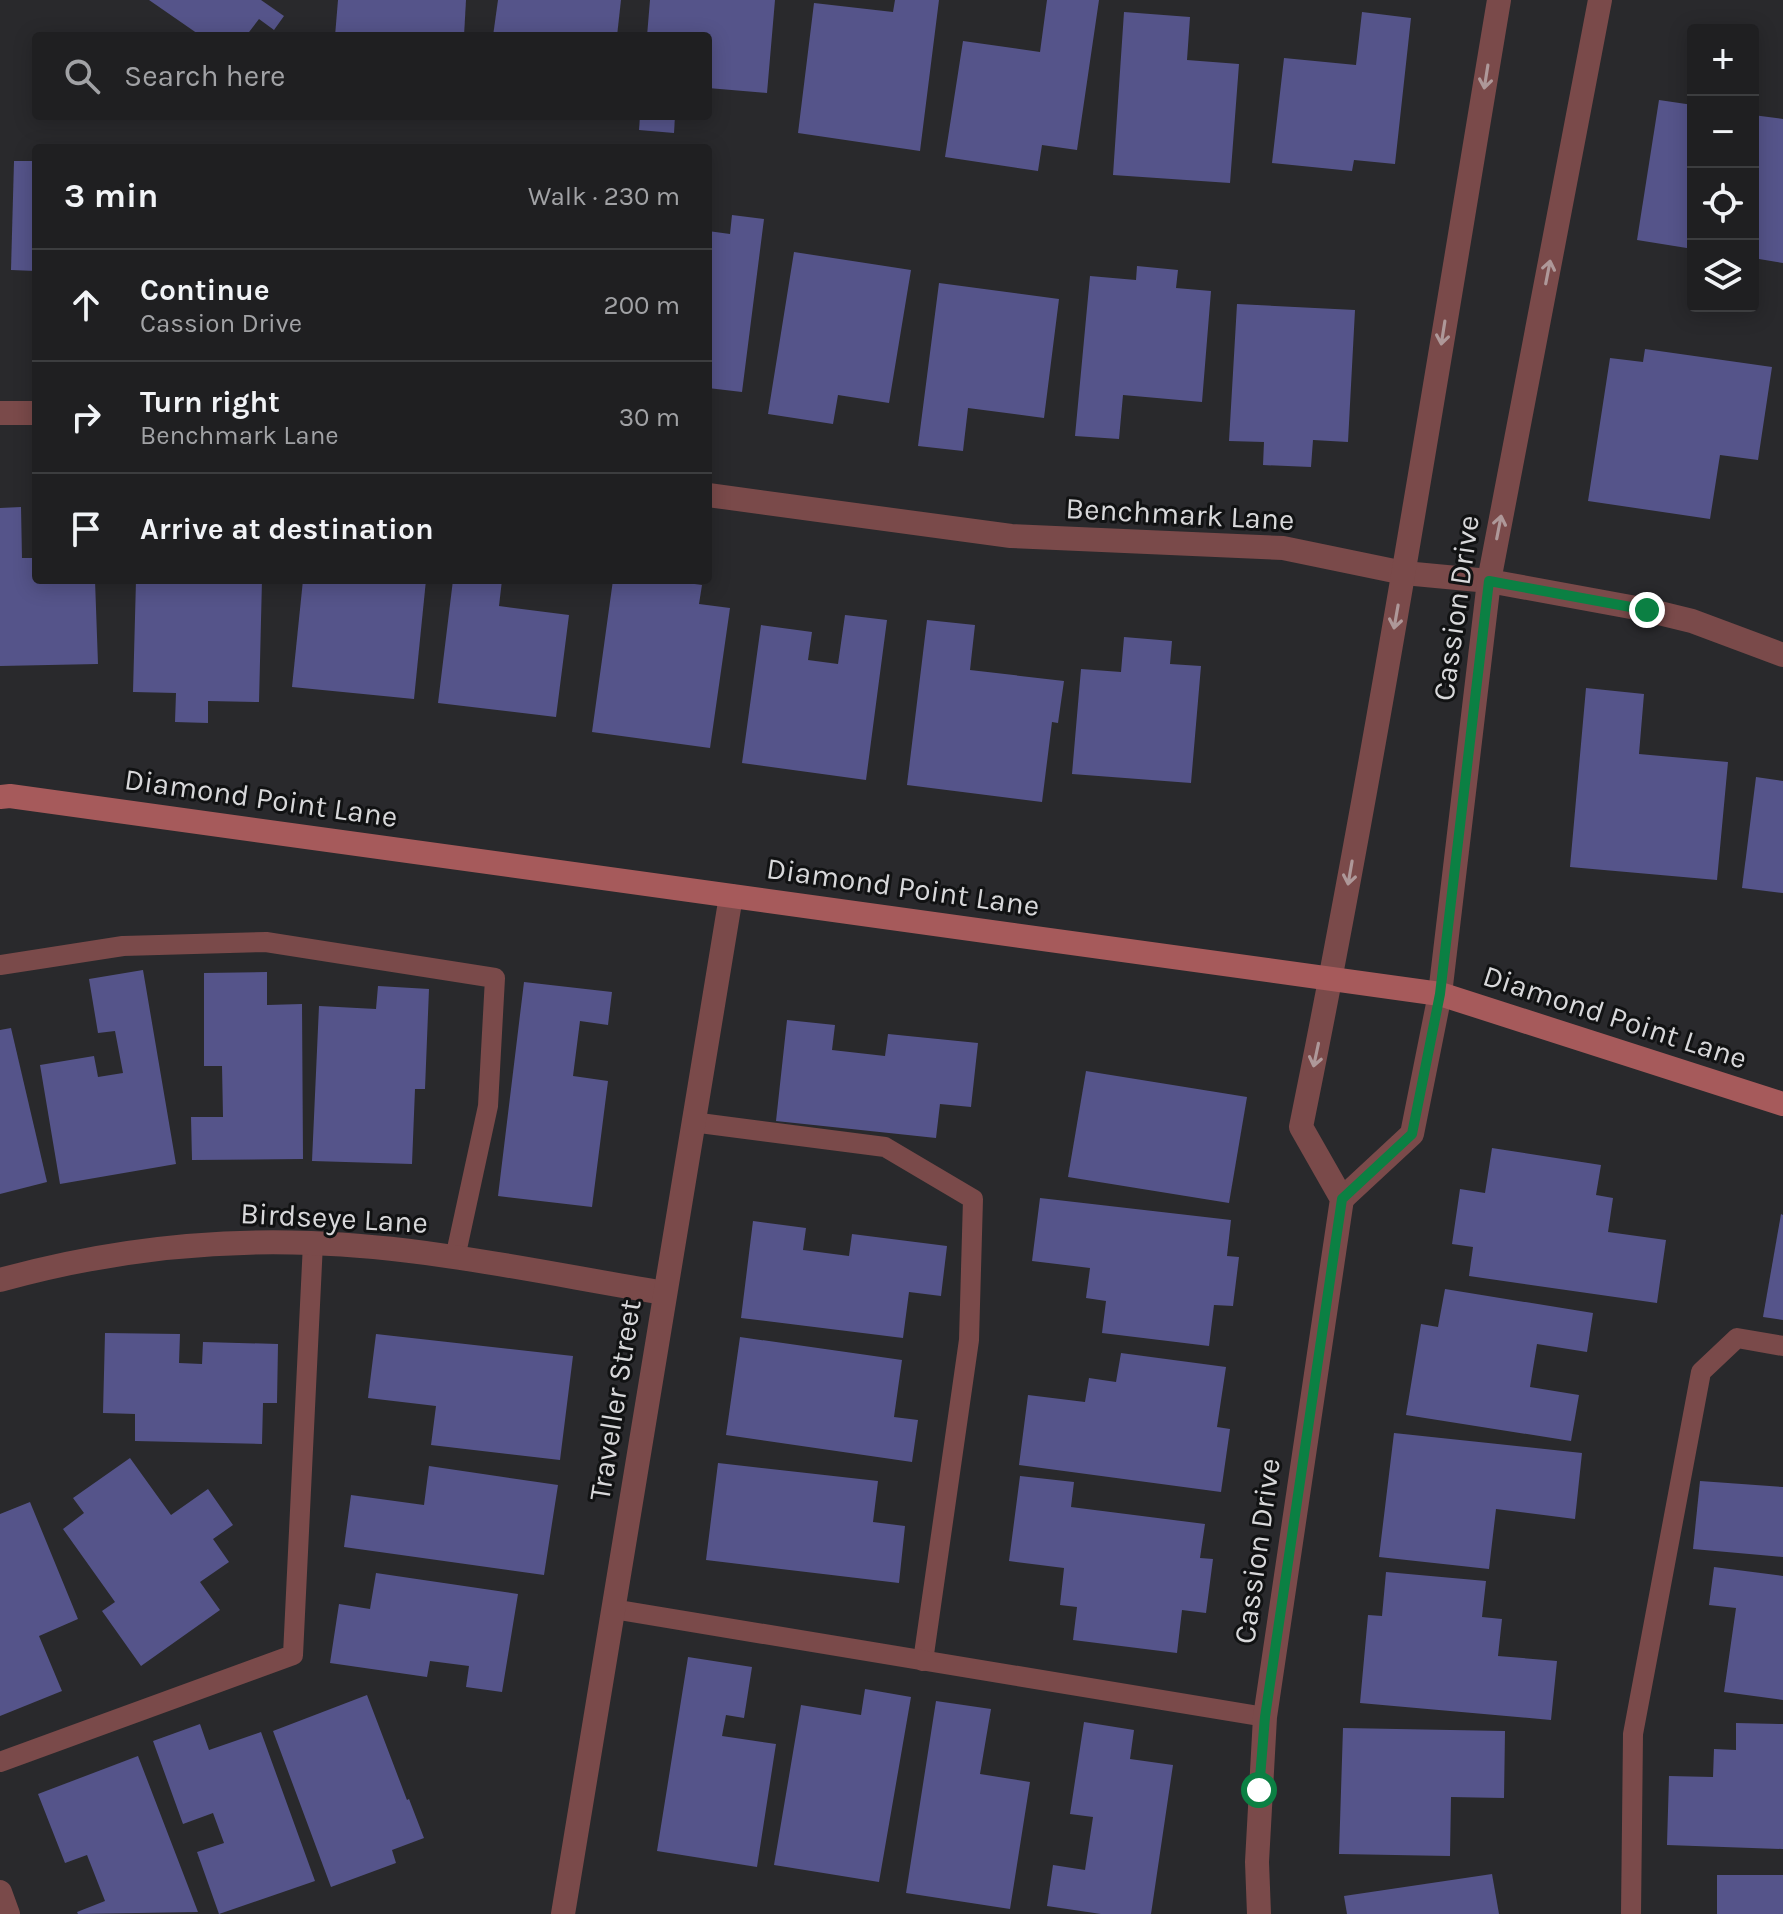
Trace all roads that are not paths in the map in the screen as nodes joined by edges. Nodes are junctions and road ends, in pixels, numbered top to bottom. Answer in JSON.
{"nodes":[{"id":1,"x":1499,"y":0,"type":"edge"},
{"id":2,"x":1600,"y":0,"type":"edge"},
{"id":3,"x":0,"y":413,"type":"edge"},
{"id":4,"x":32,"y":413,"type":"edge"},
{"id":5,"x":712,"y":496,"type":"edge"},
{"id":6,"x":1404,"y":573,"type":"junction"},
{"id":7,"x":1489,"y":581,"type":"junction"},
{"id":8,"x":1783,"y":655,"type":"edge"},
{"id":9,"x":0,"y":797,"type":"edge"},
{"id":10,"x":731,"y":896,"type":"junction"},
{"id":11,"x":0,"y":965,"type":"edge"},
{"id":12,"x":1331,"y":978,"type":"junction"},
{"id":13,"x":1440,"y":994,"type":"junction"},
{"id":14,"x":1783,"y":1104,"type":"edge"},
{"id":15,"x":692,"y":1122,"type":"junction"},
{"id":16,"x":1342,"y":1199,"type":"junction"},
{"id":17,"x":313,"y":1243,"type":"junction"},
{"id":18,"x":455,"y":1258,"type":"junction"},
{"id":19,"x":0,"y":1280,"type":"edge"},
{"id":20,"x":665,"y":1293,"type":"junction"},
{"id":21,"x":1783,"y":1346,"type":"edge"},
{"id":22,"x":613,"y":1609,"type":"junction"},
{"id":23,"x":923,"y":1661,"type":"junction"},
{"id":24,"x":1265,"y":1717,"type":"junction"},
{"id":25,"x":0,"y":1762,"type":"edge"},
{"id":26,"x":0,"y":1892,"type":"edge"},
{"id":27,"x":8,"y":1914,"type":"edge"},
{"id":28,"x":563,"y":1914,"type":"edge"},
{"id":29,"x":1259,"y":1914,"type":"edge"},
{"id":30,"x":1631,"y":1914,"type":"edge"}],
"edges":[{"from":1,"to":6,"type":"street","name":"Cassion Drive","one_way":true},
{"from":7,"to":2,"type":"street","name":"Cassion Drive","one_way":true},
{"from":3,"to":4,"type":"street"},
{"from":5,"to":6,"type":"street","name":"Benchmark Lane"},
{"from":6,"to":7,"type":"street","name":"Benchmark Lane"},
{"from":6,"to":12,"type":"street","name":"Cassion Drive","one_way":true},
{"from":7,"to":8,"type":"street","name":"Benchmark Lane"},
{"from":7,"to":13,"type":"street","name":"Cassion Drive"},
{"from":9,"to":10,"type":"street","name":"Diamond Point Lane"},
{"from":10,"to":12,"type":"street","name":"Diamond Point Lane"},
{"from":10,"to":15,"type":"street","name":"Traveller Street"},
{"from":11,"to":18,"type":"lane"},
{"from":12,"to":13,"type":"street","name":"Diamond Point Lane"},
{"from":12,"to":16,"type":"street","name":"Cassion Drive","one_way":true},
{"from":13,"to":14,"type":"street","name":"Diamond Point Lane"},
{"from":13,"to":16,"type":"street","name":"Cassion Drive"},
{"from":15,"to":20,"type":"street","name":"Traveller Street"},
{"from":15,"to":23,"type":"lane"},
{"from":16,"to":24,"type":"street","name":"Cassion Drive"},
{"from":17,"to":18,"type":"street","name":"Birdseye Lane"},
{"from":17,"to":19,"type":"street","name":"Birdseye Lane"},
{"from":17,"to":25,"type":"lane"},
{"from":18,"to":20,"type":"street","name":"Birdseye Lane"},
{"from":20,"to":22,"type":"street","name":"Traveller Street"},
{"from":21,"to":30,"type":"lane"},
{"from":22,"to":23,"type":"lane"},
{"from":22,"to":28,"type":"street","name":"Traveller Street"},
{"from":23,"to":24,"type":"lane"},
{"from":24,"to":29,"type":"street","name":"Cassion Drive"},
{"from":26,"to":27,"type":"street"}]}
